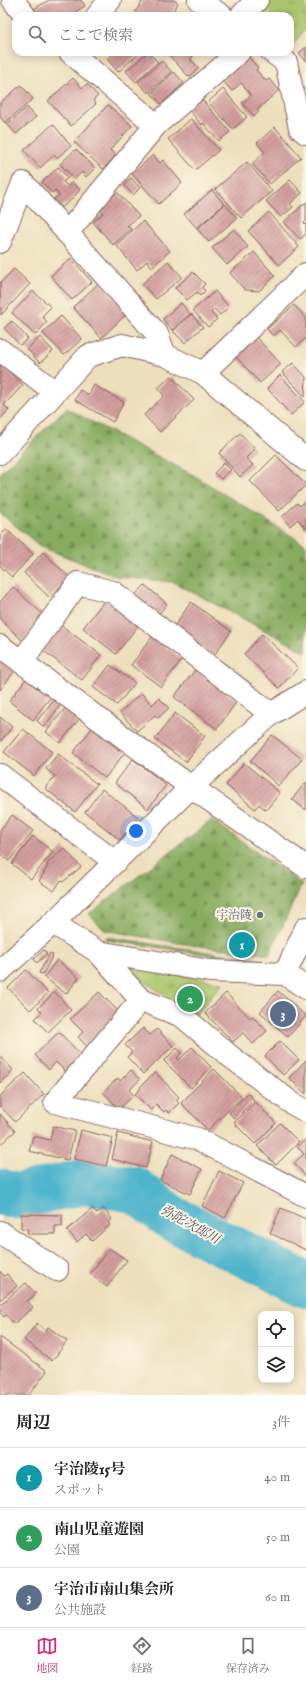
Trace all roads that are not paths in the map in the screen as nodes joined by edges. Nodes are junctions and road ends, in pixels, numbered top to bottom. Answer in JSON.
{"nodes":[{"id":1,"x":13,"y":0,"type":"edge"},
{"id":2,"x":110,"y":0,"type":"edge"},
{"id":3,"x":199,"y":0,"type":"edge"},
{"id":4,"x":257,"y":0,"type":"edge"},
{"id":5,"x":22,"y":12,"type":"edge"},
{"id":6,"x":100,"y":12,"type":"edge"},
{"id":7,"x":216,"y":12,"type":"edge"},
{"id":8,"x":245,"y":12,"type":"edge"},
{"id":9,"x":75,"y":56,"type":"edge"},
{"id":10,"x":234,"y":56,"type":"edge"},
{"id":11,"x":278,"y":56,"type":"edge"},
{"id":12,"x":156,"y":125,"type":"junction"},
{"id":13,"x":306,"y":133,"type":"edge"},
{"id":14,"x":67,"y":233,"type":"junction"},
{"id":15,"x":0,"y":242,"type":"edge"},
{"id":16,"x":302,"y":284,"type":"edge"},
{"id":17,"x":0,"y":350,"type":"edge"},
{"id":18,"x":165,"y":355,"type":"junction"},
{"id":19,"x":203,"y":373,"type":"junction"},
{"id":20,"x":55,"y":392,"type":"junction"},
{"id":21,"x":0,"y":453,"type":"edge"},
{"id":22,"x":306,"y":460,"type":"edge"},
{"id":23,"x":0,"y":646,"type":"edge"},
{"id":24,"x":21,"y":662,"type":"junction"},
{"id":25,"x":306,"y":692,"type":"edge"},
{"id":26,"x":271,"y":714,"type":"junction"},
{"id":27,"x":0,"y":775,"type":"edge"},
{"id":28,"x":191,"y":787,"type":"junction"},
{"id":29,"x":115,"y":862,"type":"junction"},
{"id":30,"x":306,"y":867,"type":"edge"},
{"id":31,"x":53,"y":923,"type":"junction"},
{"id":32,"x":306,"y":928,"type":"edge"},
{"id":33,"x":98,"y":952,"type":"junction"},
{"id":34,"x":0,"y":972,"type":"edge"},
{"id":35,"x":285,"y":974,"type":"junction"},
{"id":36,"x":306,"y":988,"type":"edge"},
{"id":37,"x":141,"y":1000,"type":"junction"},
{"id":38,"x":306,"y":1111,"type":"edge"},
{"id":39,"x":306,"y":1196,"type":"edge"},
{"id":40,"x":0,"y":1232,"type":"edge"},
{"id":41,"x":57,"y":1270,"type":"dead end"}],
"edges":[{"from":1,"to":5,"type":"street"},
{"from":2,"to":6,"type":"street"},
{"from":3,"to":7,"type":"street"},
{"from":4,"to":8,"type":"street"},
{"from":9,"to":12,"type":"street"},
{"from":10,"to":12,"type":"street"},
{"from":11,"to":13,"type":"street"},
{"from":12,"to":14,"type":"street"},
{"from":14,"to":15,"type":"street"},
{"from":14,"to":18,"type":"street"},
{"from":16,"to":19,"type":"street"},
{"from":17,"to":20,"type":"street"},
{"from":18,"to":19,"type":"street"},
{"from":18,"to":20,"type":"street"},
{"from":19,"to":22,"type":"street"},
{"from":20,"to":21,"type":"street"},
{"from":23,"to":24,"type":"street"},
{"from":24,"to":26,"type":"street"},
{"from":24,"to":28,"type":"street"},
{"from":25,"to":26,"type":"street"},
{"from":26,"to":28,"type":"street"},
{"from":27,"to":29,"type":"street"},
{"from":28,"to":29,"type":"street"},
{"from":28,"to":30,"type":"street"},
{"from":29,"to":31,"type":"street"},
{"from":31,"to":33,"type":"street"},
{"from":31,"to":34,"type":"street"},
{"from":32,"to":35,"type":"street"},
{"from":33,"to":35,"type":"street"},
{"from":33,"to":37,"type":"street"},
{"from":35,"to":36,"type":"street"},
{"from":37,"to":38,"type":"street"},
{"from":37,"to":39,"type":"street"},
{"from":40,"to":41,"type":"street"}]}
